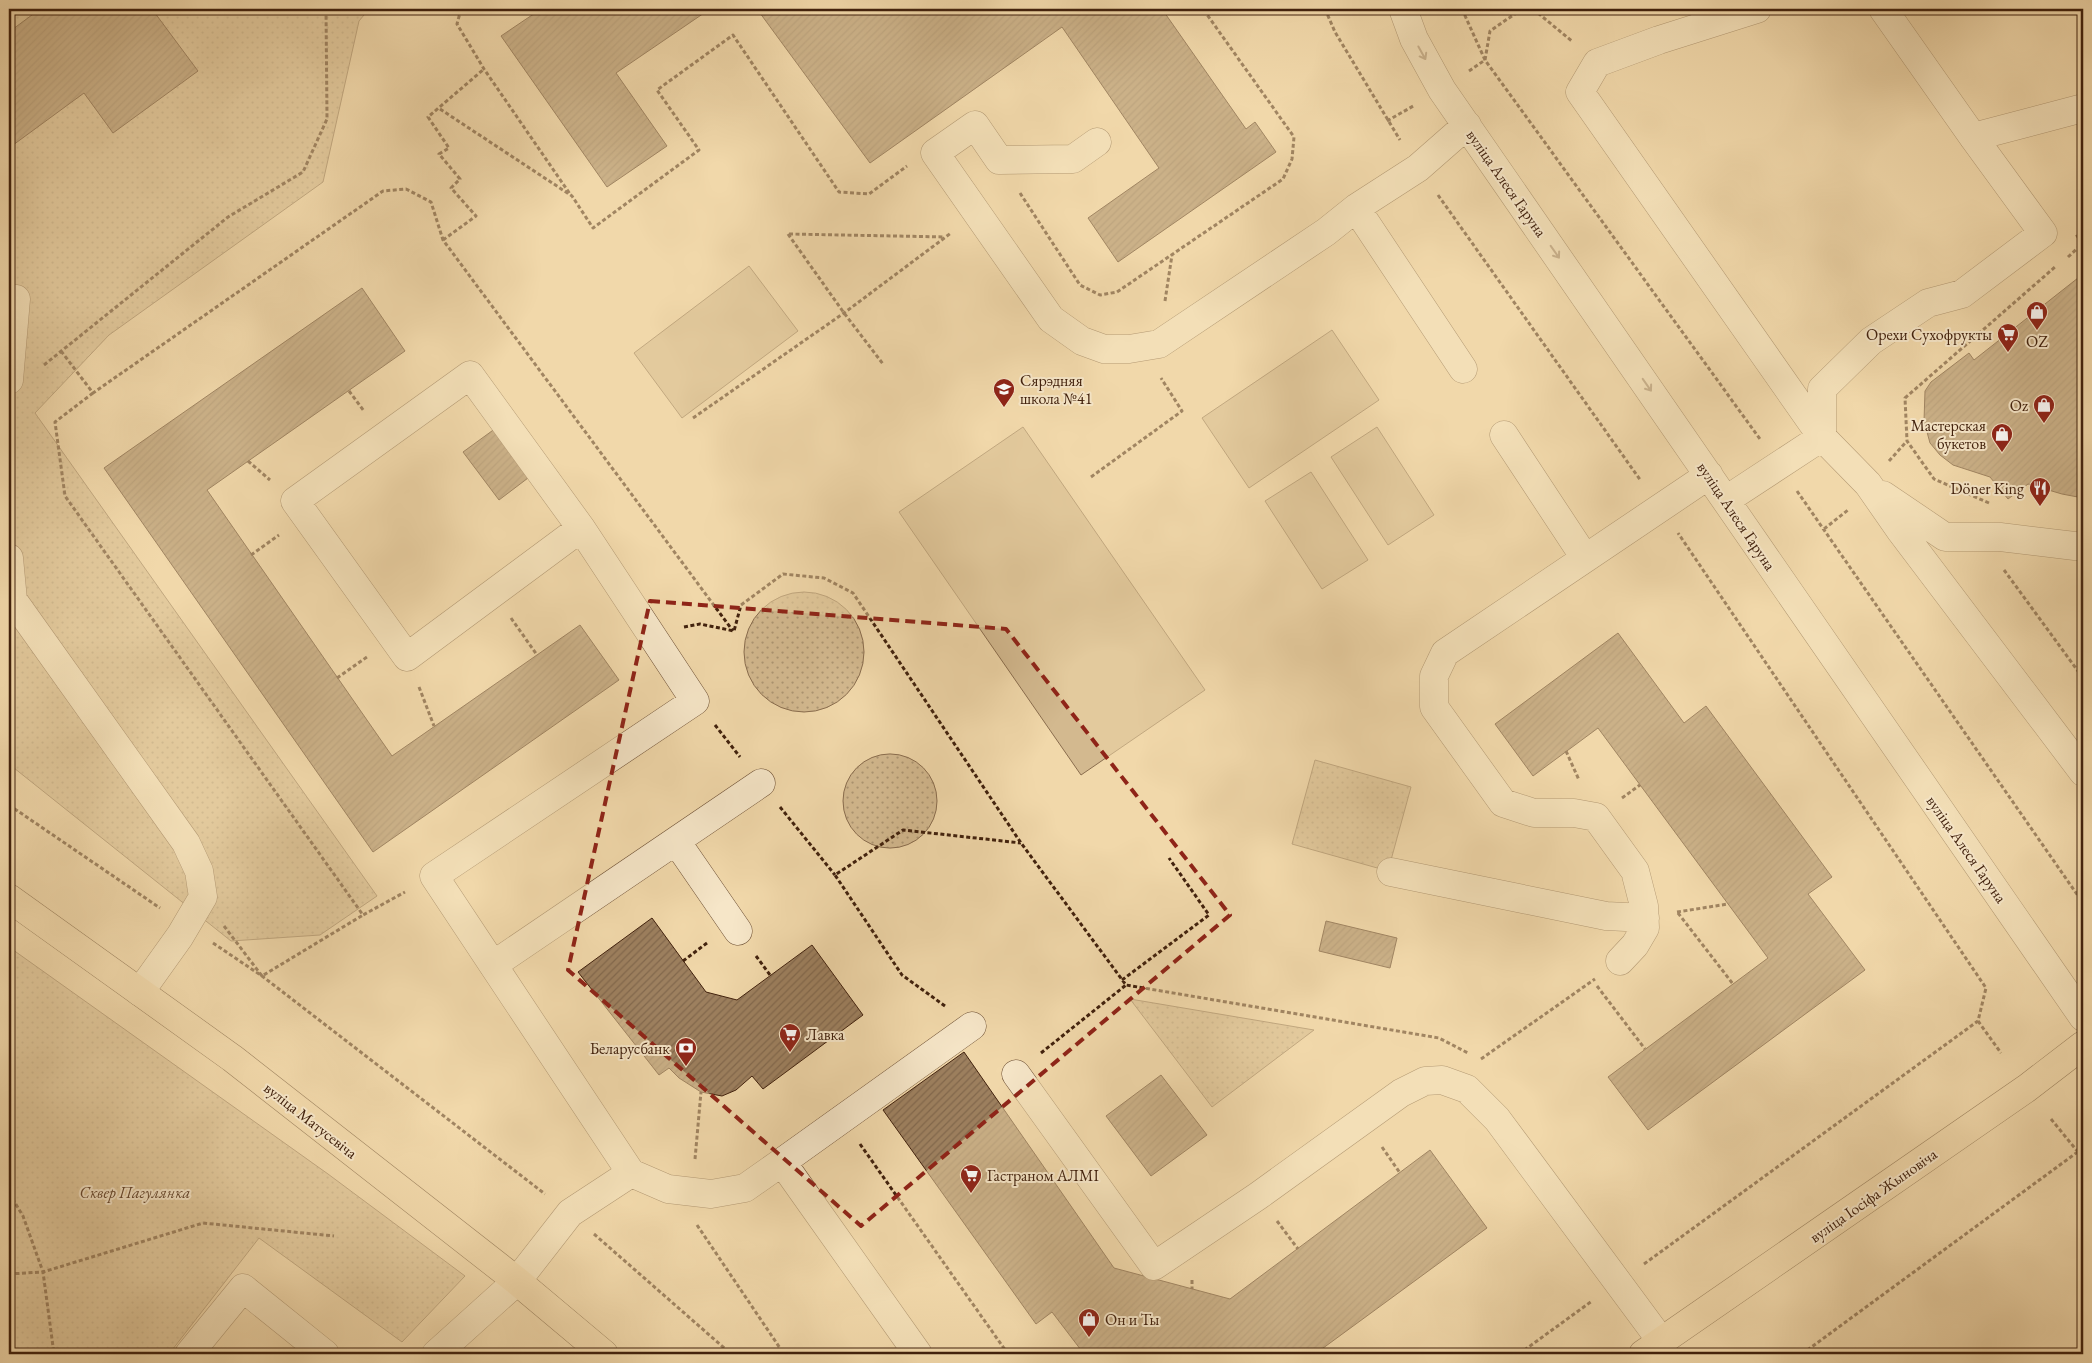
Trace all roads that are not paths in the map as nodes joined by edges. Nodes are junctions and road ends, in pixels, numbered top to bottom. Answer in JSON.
{"nodes":[{"id":1,"x":1403,"y":9,"type":"edge"},
{"id":2,"x":1757,"y":9,"type":"edge"},
{"id":3,"x":1883,"y":9,"type":"edge"},
{"id":4,"x":2083,"y":108,"type":"edge"},
{"id":5,"x":1467,"y":125,"type":"junction"},
{"id":6,"x":1973,"y":137,"type":"junction"},
{"id":7,"x":1096,"y":142,"type":"dead end"},
{"id":8,"x":1356,"y":208,"type":"junction"},
{"id":9,"x":16,"y":298,"type":"dead end"},
{"id":10,"x":1463,"y":369,"type":"dead end"},
{"id":11,"x":9,"y":380,"type":"edge"},
{"id":12,"x":1504,"y":435,"type":"dead end"},
{"id":13,"x":1822,"y":437,"type":"junction"},
{"id":14,"x":1709,"y":475,"type":"junction"},
{"id":15,"x":1868,"y":484,"type":"junction"},
{"id":16,"x":1726,"y":500,"type":"junction"},
{"id":17,"x":581,"y":528,"type":"junction"},
{"id":18,"x":2083,"y":547,"type":"edge"},
{"id":19,"x":9,"y":558,"type":"edge"},
{"id":20,"x":1585,"y":558,"type":"junction"},
{"id":21,"x":2083,"y":772,"type":"edge"},
{"id":22,"x":761,"y":783,"type":"dead end"},
{"id":23,"x":676,"y":841,"type":"junction"},
{"id":24,"x":1391,"y":872,"type":"dead end"},
{"id":25,"x":9,"y":898,"type":"edge"},
{"id":26,"x":1645,"y":918,"type":"junction"},
{"id":27,"x":738,"y":931,"type":"dead end"},
{"id":28,"x":1620,"y":961,"type":"road end"},
{"id":29,"x":493,"y":965,"type":"junction"},
{"id":30,"x":140,"y":992,"type":"junction"},
{"id":31,"x":2083,"y":1016,"type":"edge"},
{"id":32,"x":972,"y":1026,"type":"road end"},
{"id":33,"x":2083,"y":1045,"type":"edge"},
{"id":34,"x":1016,"y":1074,"type":"road end"},
{"id":35,"x":782,"y":1162,"type":"junction"},
{"id":36,"x":631,"y":1173,"type":"junction"},
{"id":37,"x":517,"y":1281,"type":"junction"},
{"id":38,"x":1651,"y":1350,"type":"edge"},
{"id":39,"x":189,"y":1354,"type":"edge"},
{"id":40,"x":325,"y":1354,"type":"edge"},
{"id":41,"x":436,"y":1354,"type":"edge"},
{"id":42,"x":604,"y":1354,"type":"edge"},
{"id":43,"x":918,"y":1354,"type":"edge"}],
"edges":[{"from":1,"to":5,"type":"street","name":"вуліца Алеся Гаруна","one_way":true},
{"from":2,"to":13,"type":"street"},
{"from":3,"to":6,"type":"street"},
{"from":4,"to":6,"type":"street"},
{"from":5,"to":8,"type":"street"},
{"from":5,"to":14,"type":"street","name":"вуліца Алеся Гаруна","one_way":true},
{"from":6,"to":13,"type":"street"},
{"from":7,"to":8,"type":"street"},
{"from":8,"to":10,"type":"street"},
{"from":9,"to":11,"type":"street"},
{"from":12,"to":20,"type":"street"},
{"from":13,"to":15,"type":"street"},
{"from":13,"to":16,"type":"street"},
{"from":14,"to":16,"type":"street","name":"вуліца Алеся Гаруна"},
{"from":14,"to":20,"type":"street"},
{"from":15,"to":18,"type":"street"},
{"from":15,"to":21,"type":"street"},
{"from":16,"to":31,"type":"street","name":"вуліца Алеся Гаруна"},
{"from":17,"to":17,"type":"street"},
{"from":17,"to":29,"type":"street"},
{"from":19,"to":30,"type":"street"},
{"from":20,"to":26,"type":"street"},
{"from":22,"to":23,"type":"street"},
{"from":23,"to":27,"type":"street"},
{"from":23,"to":29,"type":"street"},
{"from":24,"to":26,"type":"street"},
{"from":25,"to":30,"type":"main road","name":"вуліца Матусевіча"},
{"from":26,"to":28,"type":"street"},
{"from":29,"to":36,"type":"street"},
{"from":30,"to":37,"type":"main road","name":"вуліца Матусевіча"},
{"from":32,"to":35,"type":"street"},
{"from":33,"to":38,"type":"main road","name":"вуліца Іосіфа Жыновіча"},
{"from":34,"to":38,"type":"street"},
{"from":35,"to":36,"type":"street"},
{"from":35,"to":43,"type":"street"},
{"from":36,"to":37,"type":"street"},
{"from":37,"to":41,"type":"street"},
{"from":37,"to":42,"type":"main road","name":"вуліца Матусевіча"},
{"from":39,"to":40,"type":"street"}]}
